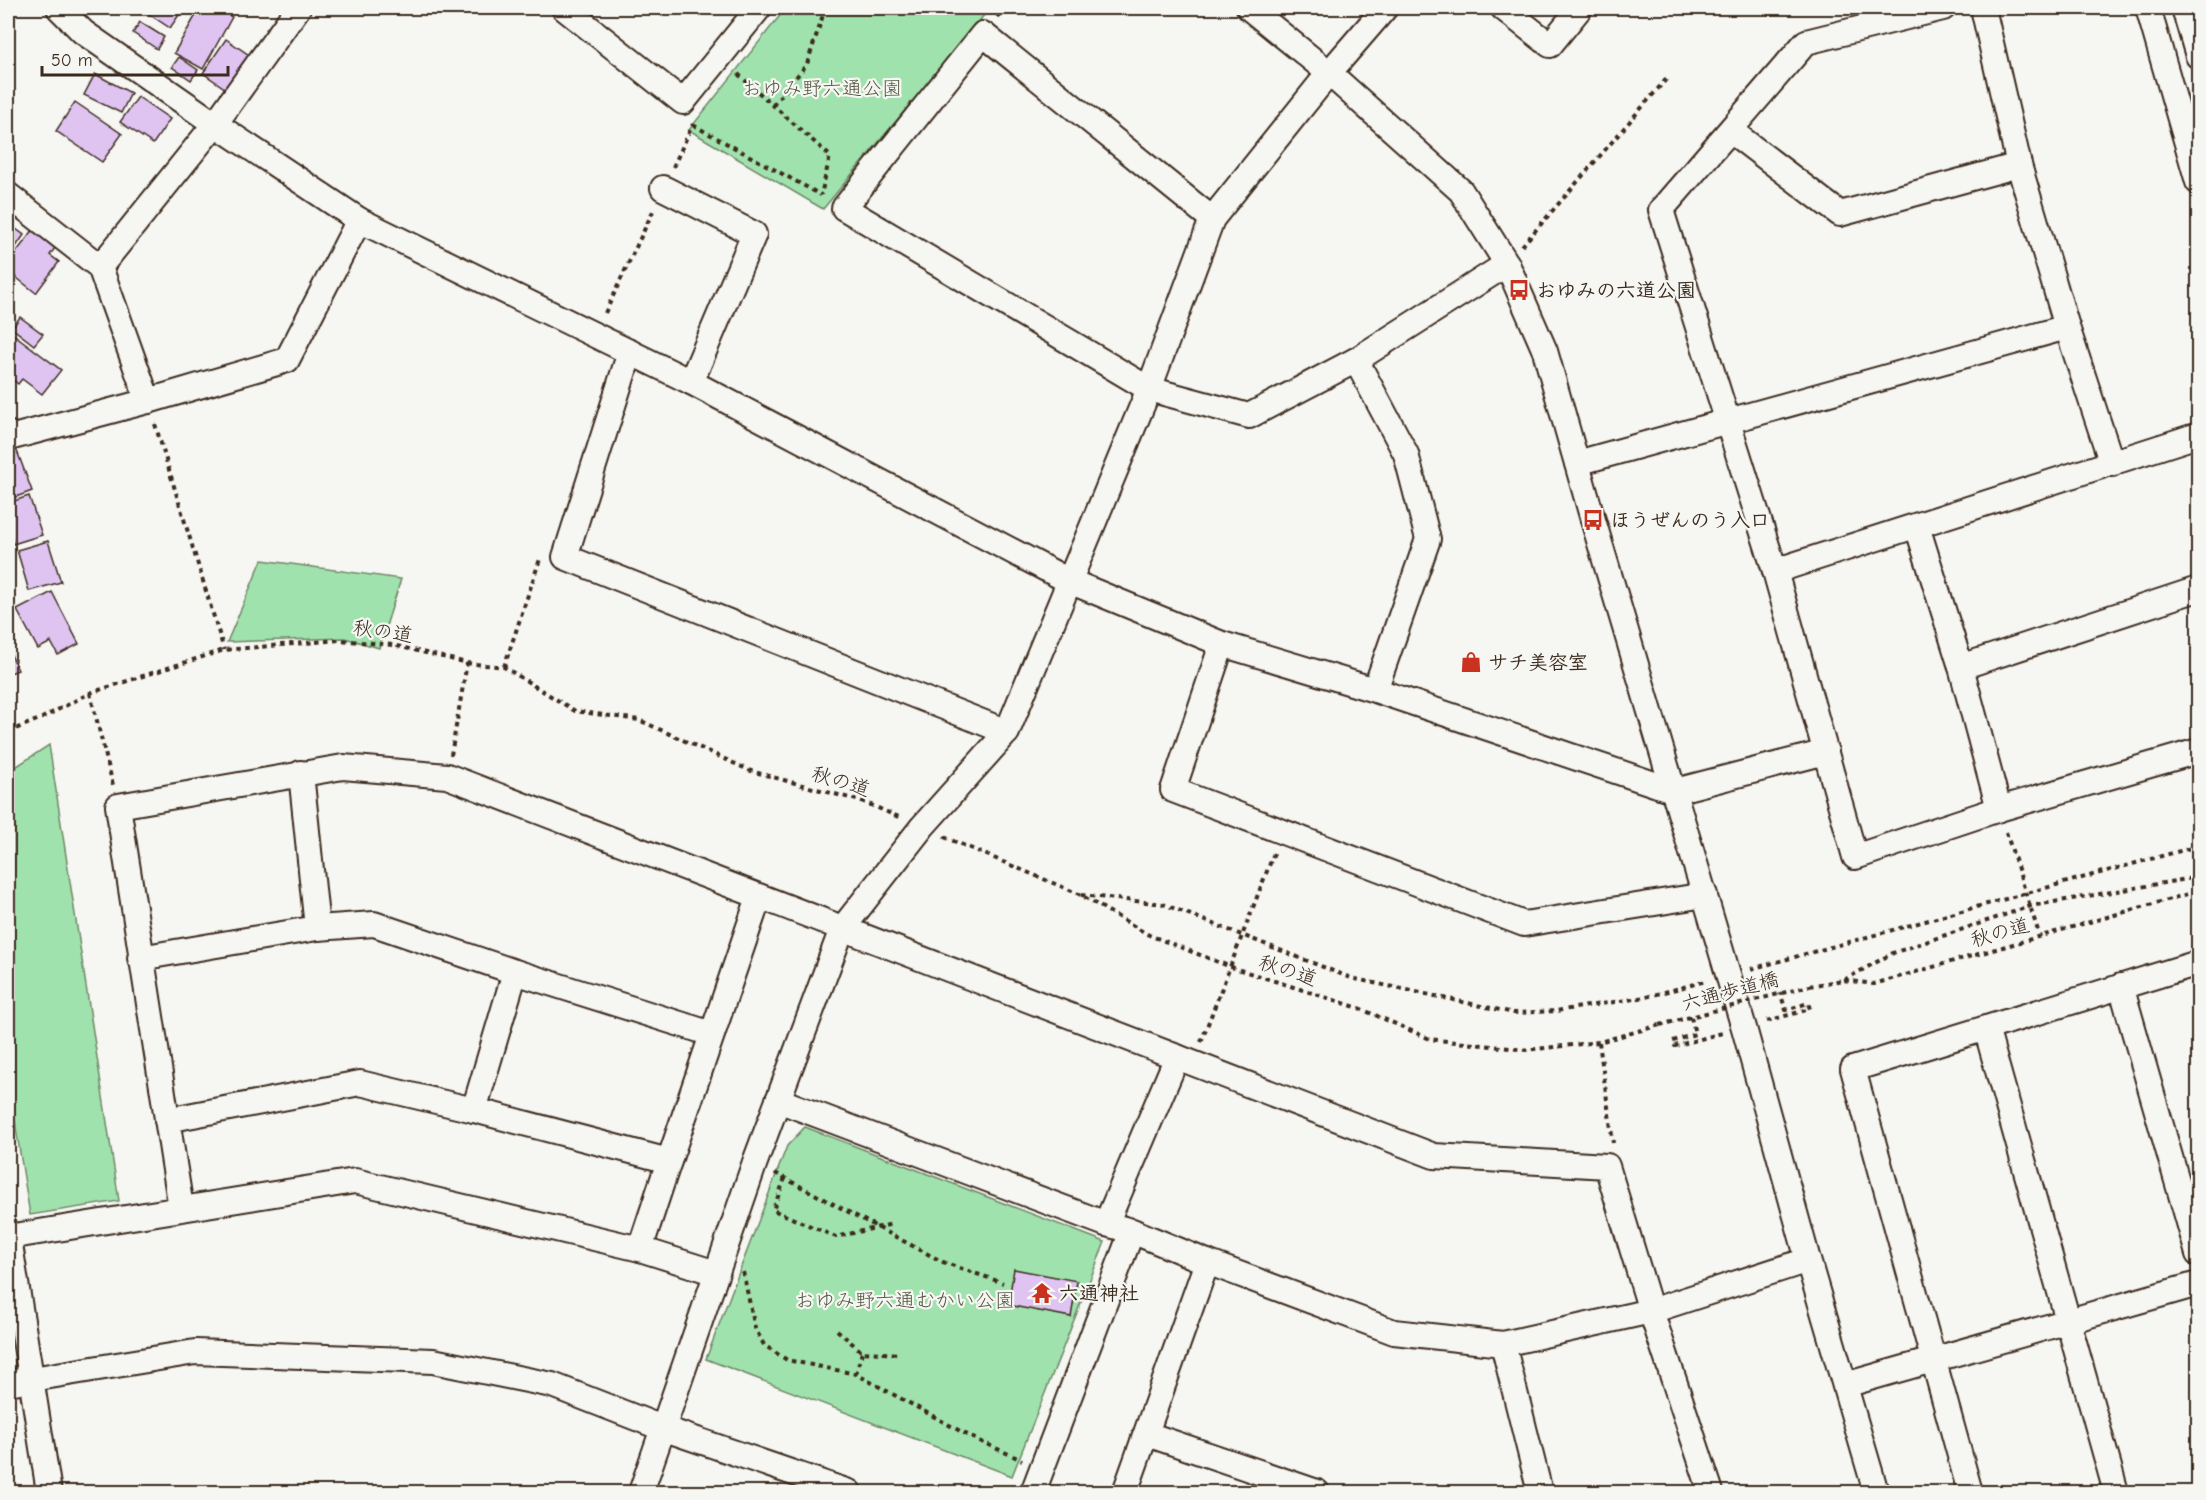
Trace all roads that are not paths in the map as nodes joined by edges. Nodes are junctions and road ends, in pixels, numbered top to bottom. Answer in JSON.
{"nodes":[{"id":1,"x":58,"y":8,"type":"edge"},
{"id":2,"x":298,"y":8,"type":"edge"},
{"id":3,"x":564,"y":8,"type":"edge"},
{"id":4,"x":759,"y":8,"type":"edge"},
{"id":5,"x":1249,"y":8,"type":"edge"},
{"id":6,"x":1385,"y":8,"type":"edge"},
{"id":7,"x":1503,"y":8,"type":"edge"},
{"id":8,"x":1580,"y":8,"type":"edge"},
{"id":9,"x":1943,"y":8,"type":"edge"},
{"id":10,"x":1983,"y":8,"type":"edge"},
{"id":11,"x":2148,"y":8,"type":"edge"},
{"id":12,"x":2184,"y":8,"type":"edge"},
{"id":13,"x":2199,"y":56,"type":"edge"},
{"id":14,"x":1329,"y":73,"type":"junction"},
{"id":15,"x":216,"y":124,"type":"junction"},
{"id":16,"x":1731,"y":131,"type":"junction"},
{"id":17,"x":2019,"y":165,"type":"junction"},
{"id":18,"x":2199,"y":182,"type":"edge"},
{"id":19,"x":663,"y":188,"type":"road end"},
{"id":20,"x":8,"y":195,"type":"edge"},
{"id":21,"x":1212,"y":219,"type":"junction"},
{"id":22,"x":359,"y":220,"type":"junction"},
{"id":23,"x":1507,"y":264,"type":"junction"},
{"id":24,"x":100,"y":267,"type":"junction"},
{"id":25,"x":2067,"y":327,"type":"junction"},
{"id":26,"x":630,"y":352,"type":"junction"},
{"id":27,"x":1356,"y":360,"type":"junction"},
{"id":28,"x":691,"y":382,"type":"junction"},
{"id":29,"x":1149,"y":389,"type":"junction"},
{"id":30,"x":148,"y":401,"type":"junction"},
{"id":31,"x":1726,"y":421,"type":"junction"},
{"id":32,"x":8,"y":433,"type":"edge"},
{"id":33,"x":2199,"y":435,"type":"edge"},
{"id":34,"x":1577,"y":463,"type":"junction"},
{"id":35,"x":2112,"y":464,"type":"junction"},
{"id":36,"x":1917,"y":526,"type":"junction"},
{"id":37,"x":1776,"y":571,"type":"junction"},
{"id":38,"x":1069,"y":581,"type":"junction"},
{"id":39,"x":2199,"y":589,"type":"edge"},
{"id":40,"x":1222,"y":644,"type":"junction"},
{"id":41,"x":1961,"y":667,"type":"junction"},
{"id":42,"x":1375,"y":690,"type":"junction"},
{"id":43,"x":1007,"y":732,"type":"junction"},
{"id":44,"x":2199,"y":751,"type":"edge"},
{"id":45,"x":1826,"y":752,"type":"junction"},
{"id":46,"x":301,"y":773,"type":"junction"},
{"id":47,"x":1675,"y":791,"type":"junction"},
{"id":48,"x":1999,"y":809,"type":"junction"},
{"id":49,"x":1705,"y":895,"type":"junction"},
{"id":50,"x":759,"y":897,"type":"junction"},
{"id":51,"x":317,"y":928,"type":"junction"},
{"id":52,"x":842,"y":929,"type":"junction"},
{"id":53,"x":140,"y":958,"type":"junction"},
{"id":54,"x":2199,"y":963,"type":"edge"},
{"id":55,"x":515,"y":972,"type":"junction"},
{"id":56,"x":2121,"y":986,"type":"junction"},
{"id":57,"x":1986,"y":1028,"type":"junction"},
{"id":58,"x":712,"y":1034,"type":"junction"},
{"id":59,"x":1185,"y":1060,"type":"junction"},
{"id":60,"x":778,"y":1100,"type":"junction"},
{"id":61,"x":474,"y":1110,"type":"junction"},
{"id":62,"x":167,"y":1120,"type":"junction"},
{"id":63,"x":669,"y":1161,"type":"junction"},
{"id":64,"x":181,"y":1208,"type":"junction"},
{"id":65,"x":1106,"y":1224,"type":"junction"},
{"id":66,"x":1132,"y":1231,"type":"junction"},
{"id":67,"x":8,"y":1234,"type":"edge"},
{"id":68,"x":640,"y":1249,"type":"junction"},
{"id":69,"x":2199,"y":1254,"type":"edge"},
{"id":70,"x":1808,"y":1260,"type":"junction"},
{"id":71,"x":1207,"y":1263,"type":"junction"},
{"id":72,"x":718,"y":1267,"type":"junction"},
{"id":73,"x":2199,"y":1284,"type":"edge"},
{"id":74,"x":1651,"y":1311,"type":"junction"},
{"id":75,"x":2068,"y":1321,"type":"junction"},
{"id":76,"x":1503,"y":1344,"type":"junction"},
{"id":77,"x":1933,"y":1360,"type":"junction"},
{"id":78,"x":32,"y":1380,"type":"junction"},
{"id":79,"x":8,"y":1383,"type":"edge"},
{"id":80,"x":1845,"y":1386,"type":"junction"},
{"id":81,"x":662,"y":1428,"type":"junction"},
{"id":82,"x":1147,"y":1434,"type":"junction"},
{"id":83,"x":49,"y":1492,"type":"edge"},
{"id":84,"x":641,"y":1492,"type":"edge"},
{"id":85,"x":849,"y":1492,"type":"edge"},
{"id":86,"x":1033,"y":1492,"type":"edge"},
{"id":87,"x":1125,"y":1492,"type":"edge"},
{"id":88,"x":1317,"y":1492,"type":"edge"},
{"id":89,"x":1540,"y":1492,"type":"edge"},
{"id":90,"x":1711,"y":1492,"type":"edge"},
{"id":91,"x":1876,"y":1492,"type":"edge"},
{"id":92,"x":1970,"y":1492,"type":"edge"},
{"id":93,"x":2116,"y":1492,"type":"edge"}],
"edges":[{"from":1,"to":15,"type":"street"},
{"from":2,"to":15,"type":"street"},
{"from":3,"to":4,"type":"street"},
{"from":5,"to":14,"type":"street"},
{"from":6,"to":14,"type":"street"},
{"from":7,"to":8,"type":"street"},
{"from":9,"to":16,"type":"street"},
{"from":10,"to":17,"type":"street"},
{"from":11,"to":18,"type":"street"},
{"from":12,"to":13,"type":"street"},
{"from":14,"to":21,"type":"street"},
{"from":14,"to":23,"type":"street"},
{"from":15,"to":22,"type":"street"},
{"from":15,"to":24,"type":"street"},
{"from":16,"to":17,"type":"street"},
{"from":16,"to":31,"type":"street"},
{"from":17,"to":25,"type":"street"},
{"from":19,"to":28,"type":"street"},
{"from":20,"to":24,"type":"street"},
{"from":21,"to":29,"type":"street"},
{"from":21,"to":29,"type":"street"},
{"from":22,"to":26,"type":"street"},
{"from":22,"to":30,"type":"street"},
{"from":23,"to":27,"type":"street"},
{"from":23,"to":34,"type":"street"},
{"from":24,"to":30,"type":"street"},
{"from":25,"to":31,"type":"street"},
{"from":25,"to":35,"type":"street"},
{"from":26,"to":28,"type":"street"},
{"from":26,"to":43,"type":"street"},
{"from":27,"to":29,"type":"street"},
{"from":27,"to":42,"type":"street"},
{"from":28,"to":38,"type":"street"},
{"from":29,"to":38,"type":"street"},
{"from":30,"to":32,"type":"street"},
{"from":31,"to":34,"type":"street"},
{"from":31,"to":37,"type":"street"},
{"from":33,"to":35,"type":"street"},
{"from":34,"to":47,"type":"street"},
{"from":35,"to":36,"type":"street"},
{"from":36,"to":37,"type":"street"},
{"from":36,"to":41,"type":"street"},
{"from":37,"to":45,"type":"street"},
{"from":38,"to":40,"type":"street"},
{"from":38,"to":43,"type":"street"},
{"from":39,"to":41,"type":"street"},
{"from":40,"to":42,"type":"street"},
{"from":40,"to":49,"type":"street"},
{"from":41,"to":48,"type":"street"},
{"from":42,"to":47,"type":"street"},
{"from":43,"to":52,"type":"street"},
{"from":44,"to":48,"type":"street"},
{"from":45,"to":47,"type":"street"},
{"from":45,"to":48,"type":"street"},
{"from":46,"to":50,"type":"street"},
{"from":46,"to":51,"type":"street"},
{"from":46,"to":53,"type":"street"},
{"from":47,"to":49,"type":"street"},
{"from":49,"to":70,"type":"street"},
{"from":50,"to":52,"type":"street"},
{"from":50,"to":58,"type":"street"},
{"from":51,"to":53,"type":"street"},
{"from":51,"to":55,"type":"street"},
{"from":52,"to":59,"type":"street"},
{"from":52,"to":60,"type":"street"},
{"from":53,"to":62,"type":"street"},
{"from":54,"to":56,"type":"street"},
{"from":55,"to":58,"type":"street"},
{"from":55,"to":61,"type":"street"},
{"from":56,"to":57,"type":"street"},
{"from":56,"to":69,"type":"street"},
{"from":57,"to":75,"type":"street"},
{"from":57,"to":77,"type":"street"},
{"from":58,"to":63,"type":"street"},
{"from":59,"to":65,"type":"street"},
{"from":59,"to":74,"type":"street"},
{"from":60,"to":65,"type":"street"},
{"from":60,"to":72,"type":"street"},
{"from":61,"to":62,"type":"street"},
{"from":61,"to":63,"type":"street"},
{"from":62,"to":64,"type":"street"},
{"from":63,"to":68,"type":"street"},
{"from":64,"to":67,"type":"street"},
{"from":64,"to":68,"type":"street"},
{"from":65,"to":66,"type":"street"},
{"from":66,"to":71,"type":"street"},
{"from":66,"to":86,"type":"street"},
{"from":67,"to":78,"type":"street"},
{"from":68,"to":72,"type":"street"},
{"from":70,"to":74,"type":"street"},
{"from":70,"to":80,"type":"street"},
{"from":71,"to":76,"type":"street"},
{"from":71,"to":82,"type":"street"},
{"from":72,"to":81,"type":"street"},
{"from":73,"to":75,"type":"street"},
{"from":74,"to":76,"type":"street"},
{"from":74,"to":90,"type":"street"},
{"from":75,"to":77,"type":"street"},
{"from":75,"to":93,"type":"street"},
{"from":76,"to":89,"type":"street"},
{"from":77,"to":80,"type":"street"},
{"from":77,"to":92,"type":"street"},
{"from":78,"to":79,"type":"street"},
{"from":78,"to":81,"type":"street"},
{"from":78,"to":83,"type":"street"},
{"from":80,"to":91,"type":"street"},
{"from":81,"to":84,"type":"street"},
{"from":81,"to":85,"type":"street"},
{"from":82,"to":87,"type":"street"},
{"from":82,"to":88,"type":"street"}]}
